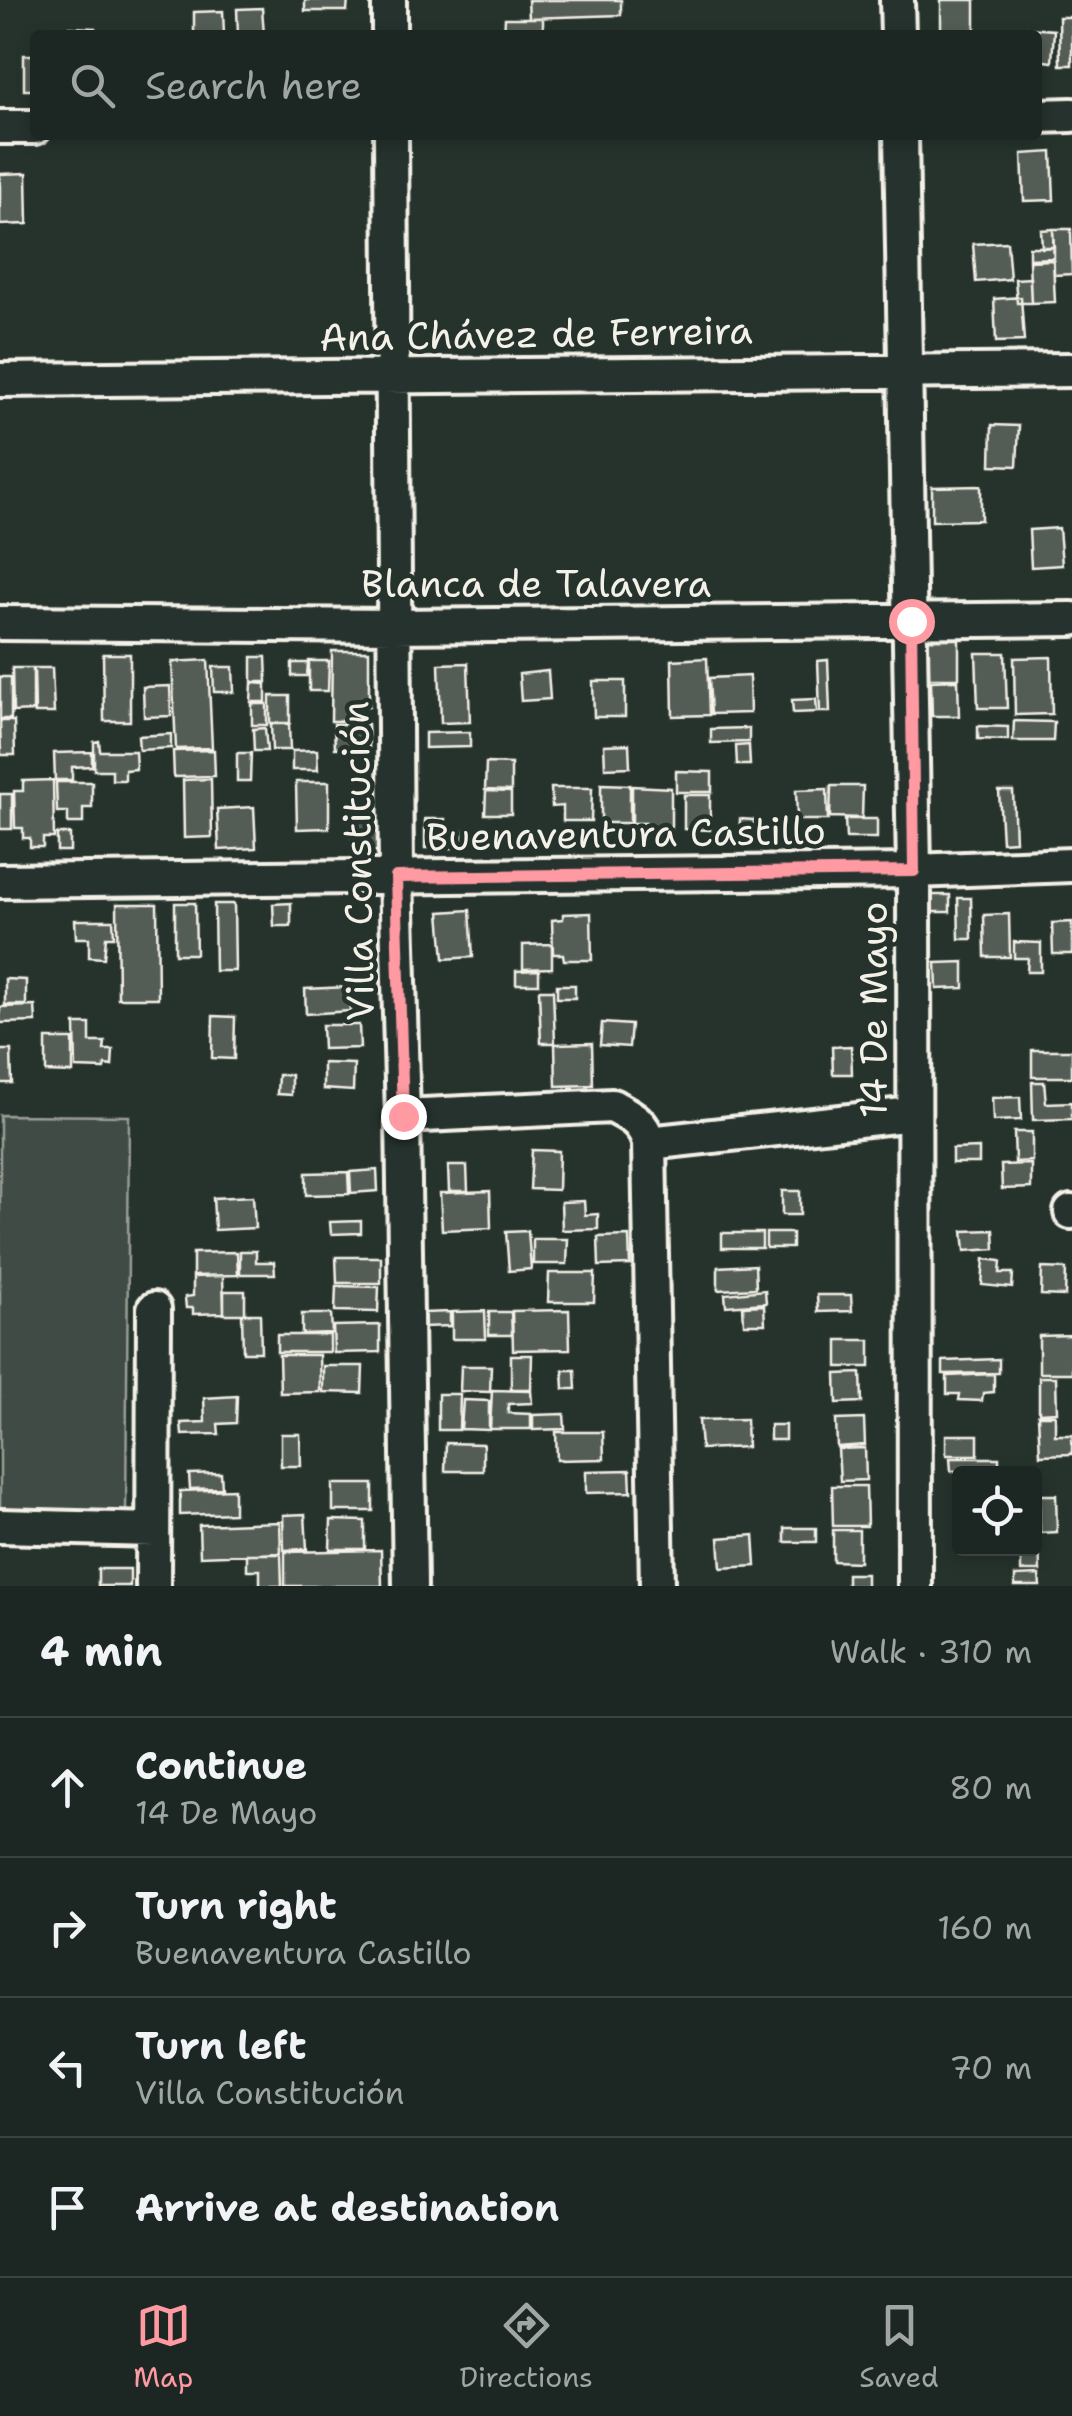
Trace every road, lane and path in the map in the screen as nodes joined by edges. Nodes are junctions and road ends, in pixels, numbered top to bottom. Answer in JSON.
{"nodes":[{"id":1,"x":389,"y":0,"type":"edge"},
{"id":2,"x":897,"y":0,"type":"edge"},
{"id":3,"x":390,"y":30,"type":"edge"},
{"id":4,"x":898,"y":30,"type":"edge"},
{"id":5,"x":1072,"y":115,"type":"edge"},
{"id":6,"x":1042,"y":116,"type":"edge"},
{"id":7,"x":0,"y":127,"type":"edge"},
{"id":8,"x":30,"y":127,"type":"edge"},
{"id":9,"x":391,"y":140,"type":"edge"},
{"id":10,"x":901,"y":140,"type":"edge"},
{"id":11,"x":906,"y":370,"type":"junction"},
{"id":12,"x":1072,"y":370,"type":"edge"},
{"id":13,"x":392,"y":375,"type":"junction"},
{"id":14,"x":0,"y":380,"type":"edge"},
{"id":15,"x":1072,"y":618,"type":"edge"},
{"id":16,"x":911,"y":621,"type":"junction"},
{"id":17,"x":0,"y":623,"type":"edge"},
{"id":18,"x":394,"y":626,"type":"junction"},
{"id":19,"x":1072,"y":865,"type":"edge"},
{"id":20,"x":914,"y":871,"type":"junction"},
{"id":21,"x":396,"y":877,"type":"junction"},
{"id":22,"x":0,"y":881,"type":"edge"},
{"id":23,"x":913,"y":1114,"type":"junction"},
{"id":24,"x":403,"y":1116,"type":"junction"},
{"id":25,"x":649,"y":1143,"type":"junction"},
{"id":26,"x":154,"y":1309,"type":"dead end"},
{"id":27,"x":0,"y":1526,"type":"edge"},
{"id":28,"x":153,"y":1530,"type":"junction"},
{"id":29,"x":154,"y":1586,"type":"edge"},
{"id":30,"x":410,"y":1586,"type":"edge"},
{"id":31,"x":658,"y":1586,"type":"edge"},
{"id":32,"x":914,"y":1586,"type":"edge"}],
"edges":[{"from":1,"to":3,"type":"street"},
{"from":2,"to":4,"type":"street"},
{"from":5,"to":6,"type":"street"},
{"from":7,"to":8,"type":"street"},
{"from":9,"to":13,"type":"street","name":"Villa Constitución"},
{"from":10,"to":11,"type":"street","name":"14 De Mayo"},
{"from":11,"to":12,"type":"street","name":"Ana Chávez de Ferreira"},
{"from":11,"to":13,"type":"street","name":"Ana Chávez de Ferreira"},
{"from":11,"to":16,"type":"street","name":"14 De Mayo"},
{"from":13,"to":14,"type":"street","name":"Ana Chávez de Ferreira"},
{"from":13,"to":18,"type":"street","name":"Villa Constitución"},
{"from":15,"to":16,"type":"street","name":"Blanca de Talavera"},
{"from":16,"to":18,"type":"street","name":"Blanca de Talavera"},
{"from":16,"to":20,"type":"street","name":"14 De Mayo"},
{"from":17,"to":18,"type":"street","name":"Blanca de Talavera"},
{"from":18,"to":21,"type":"street","name":"Villa Constitución"},
{"from":19,"to":20,"type":"street","name":"Buenaventura Castillo"},
{"from":20,"to":21,"type":"street","name":"Buenaventura Castillo"},
{"from":20,"to":23,"type":"street","name":"14 De Mayo"},
{"from":21,"to":22,"type":"street","name":"Buenaventura Castillo"},
{"from":21,"to":24,"type":"street","name":"Villa Constitución"},
{"from":23,"to":25,"type":"street"},
{"from":23,"to":32,"type":"street","name":"14 De Mayo"},
{"from":24,"to":25,"type":"street"},
{"from":24,"to":30,"type":"street","name":"Villa Constitución"},
{"from":25,"to":31,"type":"street"},
{"from":26,"to":28,"type":"street"},
{"from":27,"to":28,"type":"street"},
{"from":28,"to":29,"type":"street"}]}
